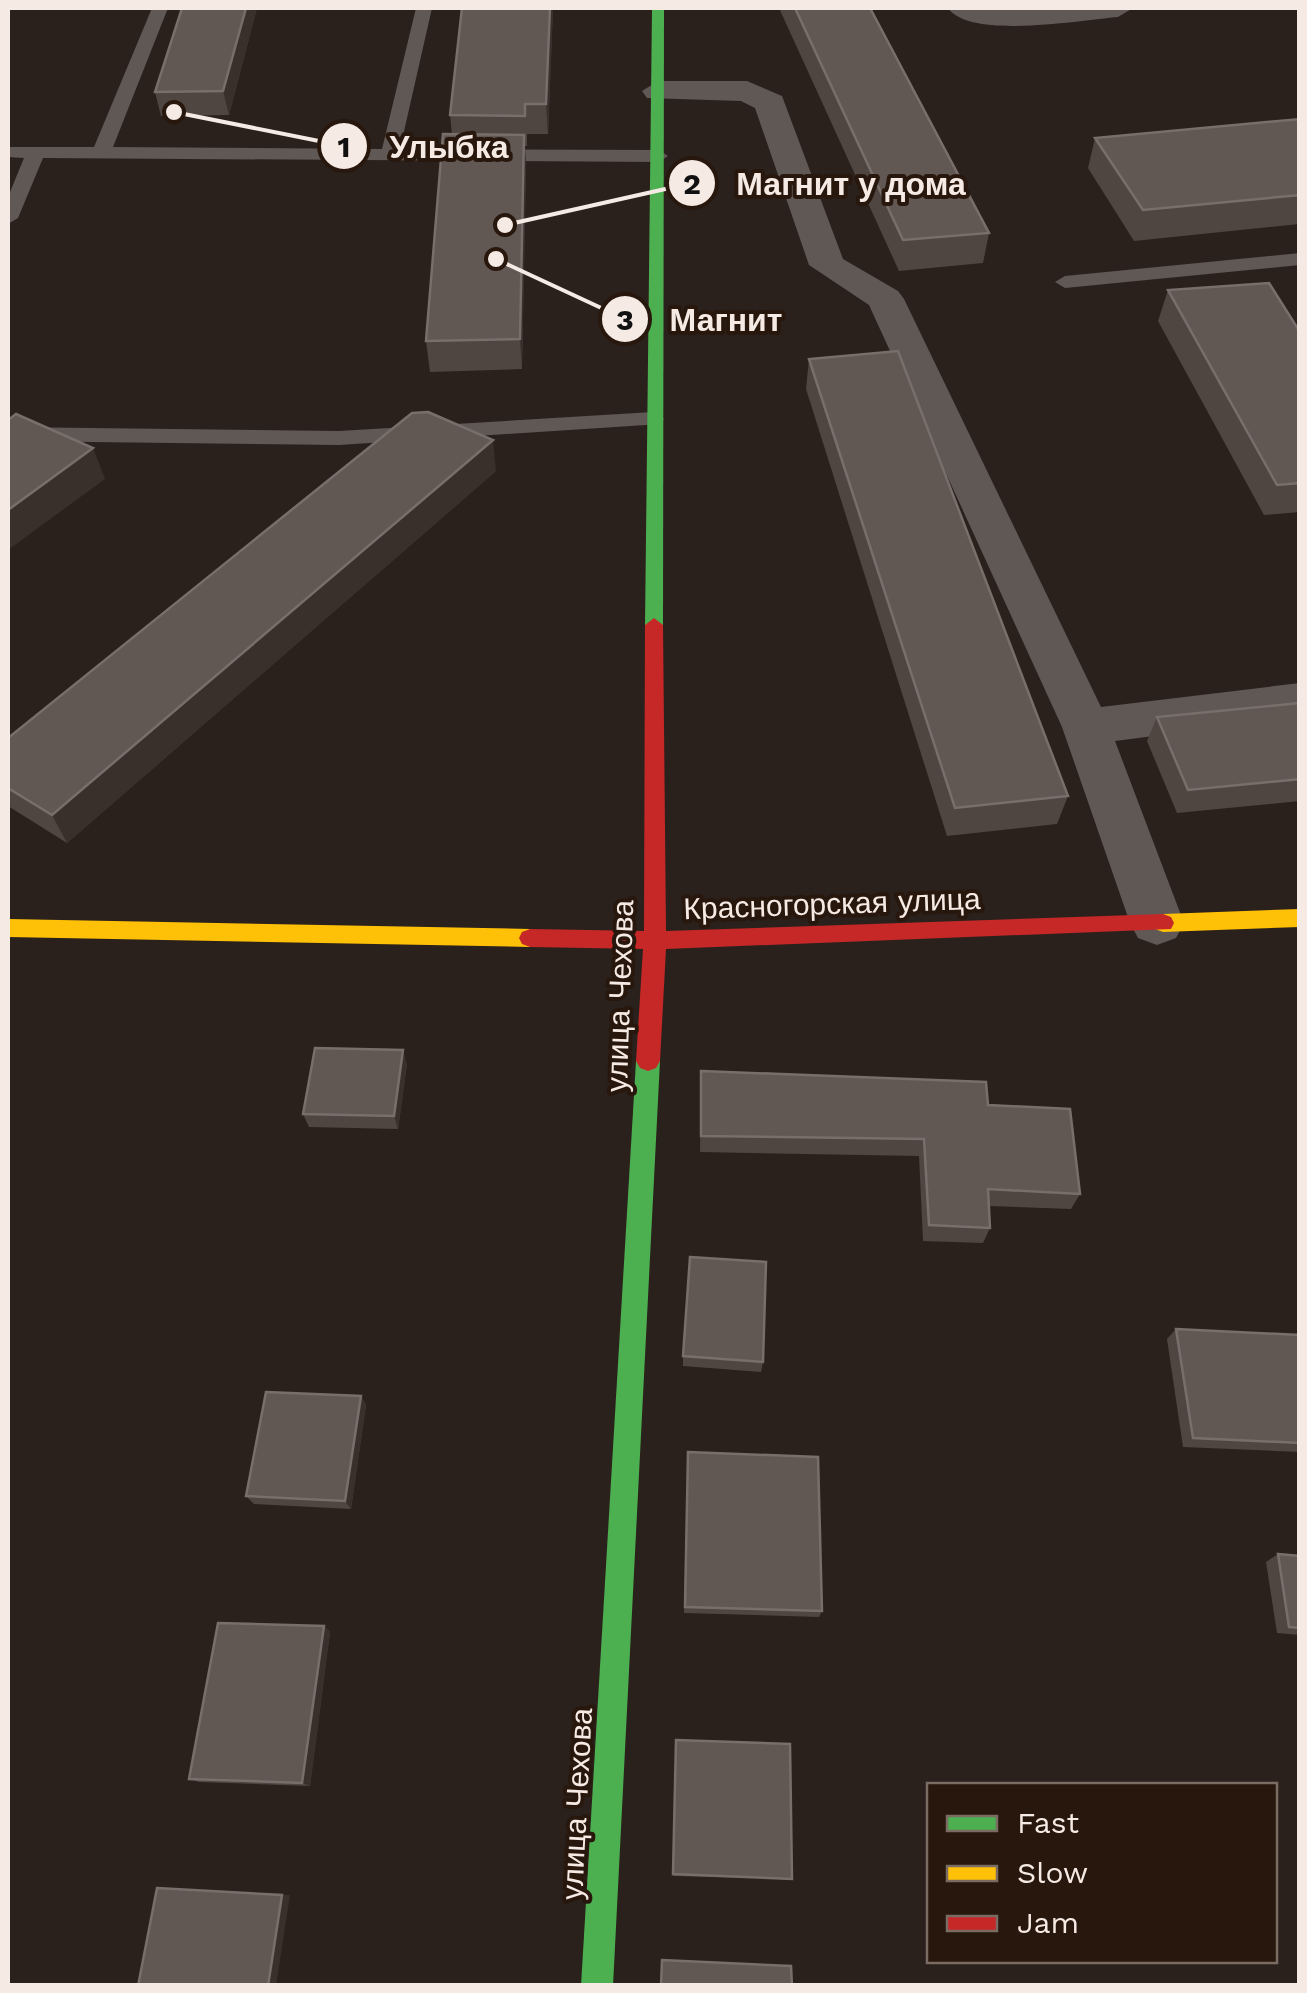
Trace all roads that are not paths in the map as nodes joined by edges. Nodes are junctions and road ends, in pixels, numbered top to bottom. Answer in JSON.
{"nodes":[{"id":1,"x":160,"y":8,"type":"edge"},
{"id":2,"x":424,"y":8,"type":"edge"},
{"id":3,"x":658,"y":8,"type":"edge"},
{"id":4,"x":962,"y":8,"type":"edge"},
{"id":5,"x":1118,"y":8,"type":"edge"},
{"id":6,"x":658,"y":91,"type":"junction"},
{"id":7,"x":8,"y":152,"type":"edge"},
{"id":8,"x":36,"y":152,"type":"junction"},
{"id":9,"x":101,"y":153,"type":"junction"},
{"id":10,"x":390,"y":154,"type":"junction"},
{"id":11,"x":659,"y":156,"type":"junction"},
{"id":12,"x":8,"y":218,"type":"edge"},
{"id":13,"x":1300,"y":259,"type":"edge"},
{"id":14,"x":1065,"y":282,"type":"dead end"},
{"id":15,"x":653,"y":419,"type":"junction"},
{"id":16,"x":8,"y":434,"type":"edge"},
{"id":17,"x":1300,"y":700,"type":"edge"},
{"id":18,"x":1086,"y":727,"type":"junction"},
{"id":19,"x":1300,"y":918,"type":"edge"},
{"id":20,"x":1157,"y":922,"type":"junction"},
{"id":21,"x":8,"y":928,"type":"edge"},
{"id":22,"x":655,"y":940,"type":"junction"},
{"id":23,"x":597,"y":1986,"type":"edge"}],
"edges":[{"from":1,"to":9,"type":"lane"},
{"from":2,"to":10,"type":"lane"},
{"from":3,"to":6,"type":"street","name":"улица Чехова"},
{"from":4,"to":5,"type":"street"},
{"from":6,"to":11,"type":"street","name":"улица Чехова"},
{"from":6,"to":18,"type":"street"},
{"from":7,"to":8,"type":"lane"},
{"from":8,"to":9,"type":"lane"},
{"from":8,"to":12,"type":"lane"},
{"from":9,"to":10,"type":"lane"},
{"from":10,"to":11,"type":"lane"},
{"from":11,"to":15,"type":"street","name":"улица Чехова"},
{"from":13,"to":14,"type":"lane"},
{"from":15,"to":16,"type":"lane"},
{"from":15,"to":22,"type":"street","name":"улица Чехова"},
{"from":17,"to":18,"type":"street"},
{"from":18,"to":20,"type":"street"},
{"from":19,"to":20,"type":"street","name":"Красногорская улица"},
{"from":20,"to":22,"type":"street","name":"Красногорская улица"},
{"from":21,"to":22,"type":"street","name":"Красногорская улица"},
{"from":22,"to":23,"type":"street","name":"улица Чехова"}]}
